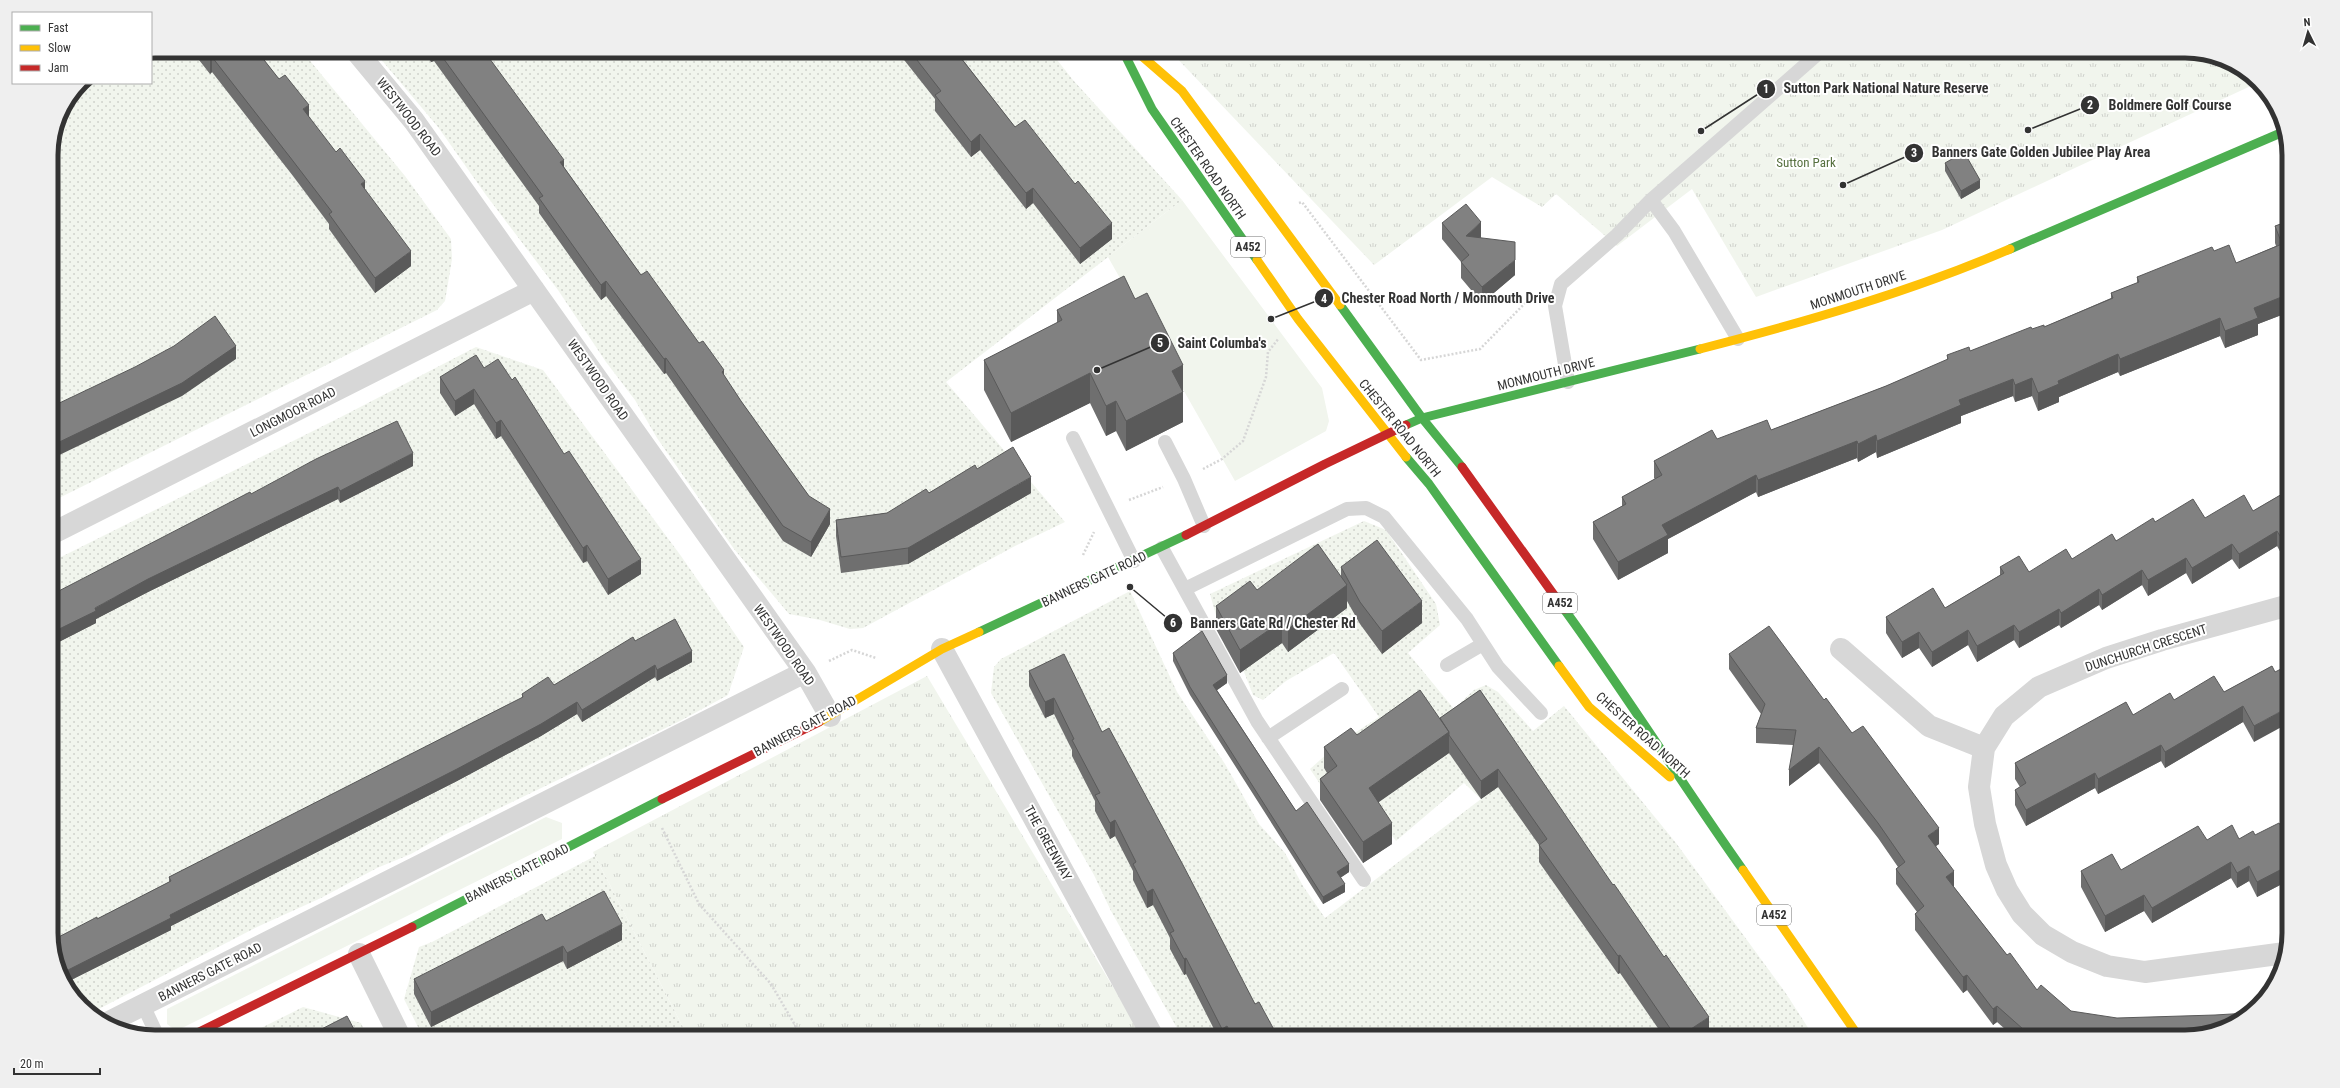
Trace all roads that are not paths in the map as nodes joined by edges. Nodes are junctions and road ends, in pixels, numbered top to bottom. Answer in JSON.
{"nodes":[{"id":1,"x":362,"y":58,"type":"edge"},
{"id":2,"x":1126,"y":58,"type":"edge"},
{"id":3,"x":1144,"y":58,"type":"edge"},
{"id":4,"x":1813,"y":58,"type":"edge"},
{"id":5,"x":2279,"y":134,"type":"edge"},
{"id":6,"x":1651,"y":200,"type":"junction"},
{"id":7,"x":534,"y":290,"type":"junction"},
{"id":8,"x":1738,"y":339,"type":"junction"},
{"id":9,"x":1568,"y":382,"type":"junction"},
{"id":10,"x":1422,"y":418,"type":"junction"},
{"id":11,"x":1386,"y":434,"type":"junction"},
{"id":12,"x":1073,"y":438,"type":"dead end"},
{"id":13,"x":1165,"y":442,"type":"dead end"},
{"id":14,"x":1204,"y":526,"type":"junction"},
{"id":15,"x":58,"y":530,"type":"edge"},
{"id":16,"x":1162,"y":548,"type":"junction"},
{"id":17,"x":1134,"y":561,"type":"junction"},
{"id":18,"x":1185,"y":589,"type":"junction"},
{"id":19,"x":2282,"y":607,"type":"edge"},
{"id":20,"x":1483,"y":644,"type":"junction"},
{"id":21,"x":942,"y":649,"type":"junction"},
{"id":22,"x":1840,"y":649,"type":"dead end"},
{"id":23,"x":1446,"y":665,"type":"dead end"},
{"id":24,"x":805,"y":672,"type":"junction"},
{"id":25,"x":1342,"y":689,"type":"dead end"},
{"id":26,"x":1541,"y":713,"type":"dead end"},
{"id":27,"x":830,"y":716,"type":"junction"},
{"id":28,"x":1268,"y":738,"type":"junction"},
{"id":29,"x":1984,"y":748,"type":"junction"},
{"id":30,"x":1690,"y":794,"type":"junction"},
{"id":31,"x":1364,"y":880,"type":"dead end"},
{"id":32,"x":359,"y":954,"type":"junction"},
{"id":33,"x":2280,"y":954,"type":"edge"},
{"id":34,"x":143,"y":1005,"type":"junction"},
{"id":35,"x":113,"y":1020,"type":"edge"},
{"id":36,"x":155,"y":1030,"type":"edge"},
{"id":37,"x":203,"y":1030,"type":"edge"},
{"id":38,"x":397,"y":1030,"type":"edge"},
{"id":39,"x":1149,"y":1030,"type":"edge"},
{"id":40,"x":1853,"y":1030,"type":"edge"}],
"edges":[{"from":1,"to":7,"type":"street","name":"WESTWOOD ROAD"},
{"from":2,"to":11,"type":"main road","name":"CHESTER ROAD NORTH","number":"A452"},
{"from":3,"to":10,"type":"main road","name":"CHESTER ROAD NORTH","number":"A452"},
{"from":4,"to":6,"type":"lane"},
{"from":5,"to":8,"type":"main road","name":"MONMOUTH DRIVE"},
{"from":6,"to":8,"type":"lane"},
{"from":6,"to":9,"type":"lane"},
{"from":7,"to":15,"type":"street","name":"LONGMOOR ROAD"},
{"from":7,"to":24,"type":"street","name":"WESTWOOD ROAD"},
{"from":8,"to":9,"type":"main road","name":"MONMOUTH DRIVE"},
{"from":9,"to":10,"type":"main road","name":"MONMOUTH DRIVE"},
{"from":10,"to":11,"type":"main road","name":"BANNERS GATE ROAD"},
{"from":10,"to":30,"type":"main road","name":"CHESTER ROAD NORTH","number":"A452"},
{"from":11,"to":14,"type":"main road","name":"BANNERS GATE ROAD"},
{"from":11,"to":30,"type":"main road","name":"CHESTER ROAD NORTH","number":"A452"},
{"from":12,"to":17,"type":"lane"},
{"from":13,"to":14,"type":"lane"},
{"from":14,"to":16,"type":"main road","name":"BANNERS GATE ROAD"},
{"from":16,"to":17,"type":"main road","name":"BANNERS GATE ROAD"},
{"from":16,"to":18,"type":"lane"},
{"from":17,"to":21,"type":"main road","name":"BANNERS GATE ROAD"},
{"from":18,"to":20,"type":"lane"},
{"from":18,"to":28,"type":"lane"},
{"from":19,"to":29,"type":"street","name":"DUNCHURCH CRESCENT"},
{"from":20,"to":23,"type":"lane"},
{"from":20,"to":26,"type":"lane"},
{"from":21,"to":27,"type":"main road","name":"BANNERS GATE ROAD"},
{"from":21,"to":39,"type":"street","name":"THE GREENWAY"},
{"from":22,"to":29,"type":"street"},
{"from":24,"to":27,"type":"street","name":"WESTWOOD ROAD"},
{"from":24,"to":34,"type":"street","name":"BANNERS GATE ROAD"},
{"from":25,"to":28,"type":"lane"},
{"from":27,"to":32,"type":"main road","name":"BANNERS GATE ROAD"},
{"from":28,"to":31,"type":"lane"},
{"from":29,"to":33,"type":"street","name":"DUNCHURCH CRESCENT"},
{"from":30,"to":40,"type":"main road","name":"CHESTER ROAD NORTH","number":"A452"},
{"from":32,"to":37,"type":"main road","name":"BANNERS GATE ROAD"},
{"from":32,"to":38,"type":"street"},
{"from":34,"to":35,"type":"street","name":"BANNERS GATE ROAD"},
{"from":34,"to":36,"type":"lane"}]}
